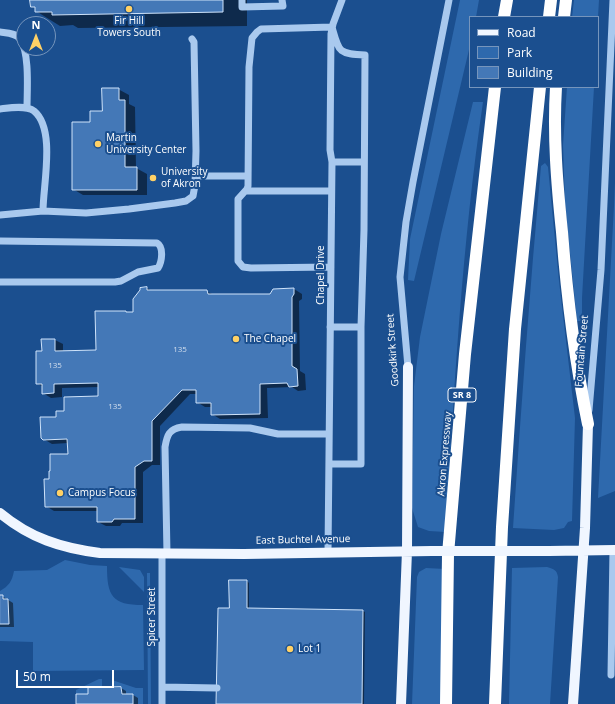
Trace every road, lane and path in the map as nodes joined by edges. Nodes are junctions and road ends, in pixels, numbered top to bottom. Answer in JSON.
{"nodes":[{"id":1,"x":242,"y":0,"type":"edge"},
{"id":2,"x":282,"y":0,"type":"edge"},
{"id":3,"x":342,"y":0,"type":"edge"},
{"id":4,"x":449,"y":0,"type":"edge"},
{"id":5,"x":507,"y":0,"type":"edge"},
{"id":6,"x":551,"y":0,"type":"edge"},
{"id":7,"x":566,"y":0,"type":"edge"},
{"id":8,"x":613,"y":0,"type":"edge"},
{"id":9,"x":504,"y":16,"type":"edge"},
{"id":10,"x":549,"y":16,"type":"edge"},
{"id":11,"x":564,"y":16,"type":"edge"},
{"id":12,"x":332,"y":27,"type":"junction"},
{"id":13,"x":0,"y":32,"type":"edge"},
{"id":14,"x":192,"y":39,"type":"dead end"},
{"id":15,"x":495,"y":88,"type":"edge"},
{"id":16,"x":540,"y":88,"type":"edge"},
{"id":17,"x":556,"y":88,"type":"edge"},
{"id":18,"x":27,"y":108,"type":"junction"},
{"id":19,"x":0,"y":109,"type":"edge"},
{"id":20,"x":332,"y":162,"type":"junction"},
{"id":21,"x":364,"y":162,"type":"junction"},
{"id":22,"x":196,"y":176,"type":"junction"},
{"id":23,"x":248,"y":176,"type":"junction"},
{"id":24,"x":246,"y":191,"type":"junction"},
{"id":25,"x":331,"y":191,"type":"junction"},
{"id":26,"x":43,"y":211,"type":"junction"},
{"id":27,"x":0,"y":215,"type":"edge"},
{"id":28,"x":0,"y":241,"type":"edge"},
{"id":29,"x":331,"y":267,"type":"junction"},
{"id":30,"x":0,"y":282,"type":"edge"},
{"id":31,"x":361,"y":326,"type":"junction"},
{"id":32,"x":330,"y":327,"type":"junction"},
{"id":33,"x":408,"y":367,"type":"joint"},
{"id":34,"x":588,"y":424,"type":"junction"},
{"id":35,"x":330,"y":434,"type":"junction"},
{"id":36,"x":329,"y":464,"type":"junction"},
{"id":37,"x":0,"y":513,"type":"edge"},
{"id":38,"x":584,"y":550,"type":"junction"},
{"id":39,"x":614,"y":550,"type":"edge"},
{"id":40,"x":407,"y":551,"type":"junction"},
{"id":41,"x":328,"y":552,"type":"junction"},
{"id":42,"x":165,"y":554,"type":"junction"},
{"id":43,"x":611,"y":675,"type":"dead end"},
{"id":44,"x":162,"y":687,"type":"junction"},
{"id":45,"x":217,"y":688,"type":"dead end"},
{"id":46,"x":162,"y":704,"type":"edge"},
{"id":47,"x":401,"y":704,"type":"edge"},
{"id":48,"x":446,"y":704,"type":"edge"},
{"id":49,"x":496,"y":704,"type":"edge"},
{"id":50,"x":573,"y":704,"type":"edge"}],
"edges":[{"from":1,"to":2,"type":"street"},
{"from":3,"to":12,"type":"street","name":"Chapel Drive"},
{"from":4,"to":33,"type":"street","name":"Goodkirk Street"},
{"from":5,"to":9,"type":"highway"},
{"from":6,"to":10,"type":"highway"},
{"from":7,"to":11,"type":"highway"},
{"from":8,"to":34,"type":"street","name":"Fountain Street"},
{"from":12,"to":20,"type":"street","name":"Chapel Drive"},
{"from":12,"to":21,"type":"street"},
{"from":12,"to":23,"type":"street"},
{"from":13,"to":18,"type":"street"},
{"from":14,"to":22,"type":"street"},
{"from":15,"to":48,"type":"highway","name":"Akron Expressway","number":"SR 8"},
{"from":16,"to":49,"type":"highway"},
{"from":17,"to":34,"type":"highway"},
{"from":18,"to":19,"type":"street"},
{"from":18,"to":26,"type":"street"},
{"from":20,"to":21,"type":"street"},
{"from":20,"to":25,"type":"street","name":"Chapel Drive"},
{"from":21,"to":31,"type":"street"},
{"from":22,"to":23,"type":"street"},
{"from":22,"to":26,"type":"street"},
{"from":23,"to":24,"type":"street"},
{"from":24,"to":25,"type":"street"},
{"from":24,"to":29,"type":"street"},
{"from":25,"to":29,"type":"street","name":"Chapel Drive"},
{"from":26,"to":27,"type":"street"},
{"from":28,"to":30,"type":"street"},
{"from":29,"to":32,"type":"street","name":"Chapel Drive"},
{"from":31,"to":32,"type":"street"},
{"from":31,"to":36,"type":"street"},
{"from":32,"to":35,"type":"street","name":"Chapel Drive"},
{"from":33,"to":40,"type":"main road","name":"Goodkirk Street"},
{"from":34,"to":38,"type":"main road","name":"Fountain Street"},
{"from":35,"to":36,"type":"street","name":"Chapel Drive"},
{"from":35,"to":42,"type":"street","name":"Spicer Street"},
{"from":36,"to":41,"type":"street","name":"Chapel Drive"},
{"from":37,"to":42,"type":"main road","name":"East Buchtel Avenue"},
{"from":38,"to":39,"type":"main road","name":"East Buchtel Avenue"},
{"from":38,"to":40,"type":"main road","name":"East Buchtel Avenue","bridge":true},
{"from":38,"to":50,"type":"main road","name":"Fountain Street"},
{"from":39,"to":43,"type":"street"},
{"from":40,"to":41,"type":"main road","name":"East Buchtel Avenue"},
{"from":40,"to":47,"type":"main road","name":"Goodkirk Street"},
{"from":41,"to":42,"type":"main road","name":"East Buchtel Avenue"},
{"from":42,"to":44,"type":"street","name":"Spicer Street"},
{"from":44,"to":45,"type":"street"},
{"from":44,"to":46,"type":"street","name":"Spicer Street"}]}
